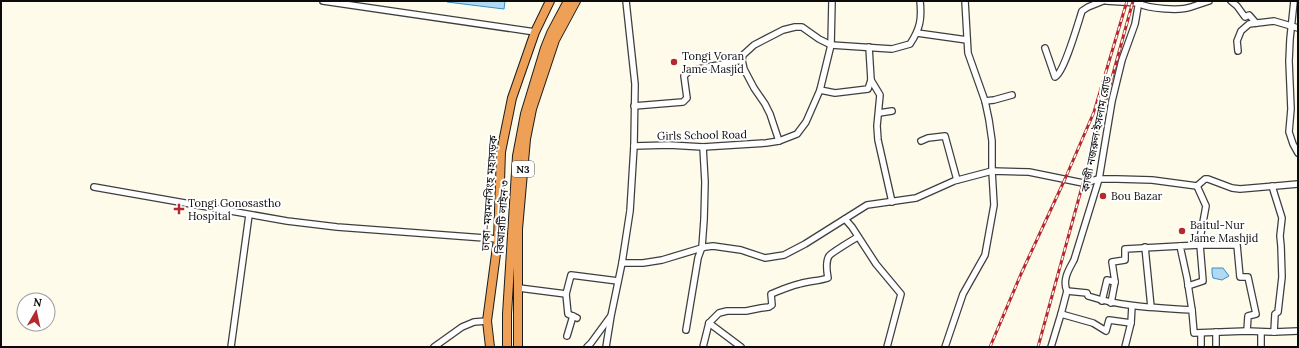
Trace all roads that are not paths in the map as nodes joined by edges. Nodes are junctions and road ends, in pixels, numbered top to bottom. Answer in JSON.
{"nodes":[{"id":1,"x":323,"y":1,"type":"edge"},
{"id":2,"x":550,"y":1,"type":"edge"},
{"id":3,"x":568,"y":1,"type":"edge"},
{"id":4,"x":576,"y":1,"type":"edge"},
{"id":5,"x":626,"y":1,"type":"edge"},
{"id":6,"x":832,"y":1,"type":"edge"},
{"id":7,"x":920,"y":1,"type":"edge"},
{"id":8,"x":965,"y":1,"type":"edge"},
{"id":9,"x":1105,"y":1,"type":"edge"},
{"id":10,"x":1210,"y":1,"type":"edge"},
{"id":11,"x":1231,"y":1,"type":"edge"},
{"id":12,"x":1294,"y":1,"type":"edge"},
{"id":13,"x":1138,"y":2,"type":"edge"},
{"id":14,"x":1256,"y":23,"type":"junction"},
{"id":15,"x":1291,"y":26,"type":"junction"},
{"id":16,"x":1298,"y":28,"type":"edge"},
{"id":17,"x":535,"y":32,"type":"junction"},
{"id":18,"x":917,"y":33,"type":"junction"},
{"id":19,"x":967,"y":40,"type":"junction"},
{"id":20,"x":831,"y":45,"type":"junction"},
{"id":21,"x":869,"y":46,"type":"junction"},
{"id":22,"x":1045,"y":48,"type":"dead end"},
{"id":23,"x":1238,"y":51,"type":"dead end"},
{"id":24,"x":742,"y":60,"type":"junction"},
{"id":25,"x":871,"y":80,"type":"junction"},
{"id":26,"x":820,"y":90,"type":"junction"},
{"id":27,"x":1012,"y":95,"type":"dead end"},
{"id":28,"x":985,"y":101,"type":"junction"},
{"id":29,"x":634,"y":106,"type":"junction"},
{"id":30,"x":892,"y":111,"type":"dead end"},
{"id":31,"x":879,"y":113,"type":"junction"},
{"id":32,"x":779,"y":140,"type":"junction"},
{"id":33,"x":922,"y":141,"type":"dead end"},
{"id":34,"x":634,"y":146,"type":"junction"},
{"id":35,"x":702,"y":147,"type":"junction"},
{"id":36,"x":1298,"y":153,"type":"edge"},
{"id":37,"x":992,"y":171,"type":"junction"},
{"id":38,"x":1099,"y":179,"type":"junction"},
{"id":39,"x":957,"y":180,"type":"junction"},
{"id":40,"x":1298,"y":184,"type":"edge"},
{"id":41,"x":1197,"y":186,"type":"junction"},
{"id":42,"x":1272,"y":186,"type":"junction"},
{"id":43,"x":94,"y":187,"type":"dead end"},
{"id":44,"x":892,"y":202,"type":"junction"},
{"id":45,"x":249,"y":215,"type":"junction"},
{"id":46,"x":845,"y":219,"type":"junction"},
{"id":47,"x":858,"y":237,"type":"junction"},
{"id":48,"x":498,"y":239,"type":"junction"},
{"id":49,"x":1200,"y":245,"type":"junction"},
{"id":50,"x":1180,"y":246,"type":"junction"},
{"id":51,"x":702,"y":247,"type":"junction"},
{"id":52,"x":1145,"y":247,"type":"junction"},
{"id":53,"x":622,"y":263,"type":"junction"},
{"id":54,"x":618,"y":281,"type":"junction"},
{"id":55,"x":1115,"y":282,"type":"junction"},
{"id":56,"x":1188,"y":286,"type":"junction"},
{"id":57,"x":519,"y":288,"type":"junction"},
{"id":58,"x":1066,"y":290,"type":"junction"},
{"id":59,"x":566,"y":294,"type":"junction"},
{"id":60,"x":1102,"y":301,"type":"junction"},
{"id":61,"x":1111,"y":303,"type":"junction"},
{"id":62,"x":1132,"y":306,"type":"junction"},
{"id":63,"x":1151,"y":307,"type":"junction"},
{"id":64,"x":1192,"y":310,"type":"junction"},
{"id":65,"x":1061,"y":314,"type":"junction"},
{"id":66,"x":611,"y":316,"type":"junction"},
{"id":67,"x":488,"y":321,"type":"junction"},
{"id":68,"x":709,"y":323,"type":"junction"},
{"id":69,"x":1131,"y":323,"type":"junction"},
{"id":70,"x":686,"y":330,"type":"dead end"},
{"id":71,"x":1247,"y":331,"type":"junction"},
{"id":72,"x":1298,"y":331,"type":"edge"},
{"id":73,"x":1216,"y":332,"type":"junction"},
{"id":74,"x":1261,"y":332,"type":"junction"},
{"id":75,"x":1274,"y":332,"type":"junction"},
{"id":76,"x":1201,"y":333,"type":"junction"},
{"id":77,"x":567,"y":336,"type":"dead end"},
{"id":78,"x":231,"y":347,"type":"edge"},
{"id":79,"x":434,"y":347,"type":"edge"},
{"id":80,"x":490,"y":347,"type":"edge"},
{"id":81,"x":507,"y":347,"type":"edge"},
{"id":82,"x":518,"y":347,"type":"edge"},
{"id":83,"x":587,"y":347,"type":"edge"},
{"id":84,"x":606,"y":347,"type":"edge"},
{"id":85,"x":703,"y":347,"type":"edge"},
{"id":86,"x":741,"y":347,"type":"edge"},
{"id":87,"x":887,"y":347,"type":"edge"},
{"id":88,"x":946,"y":347,"type":"edge"},
{"id":89,"x":1050,"y":347,"type":"edge"},
{"id":90,"x":1125,"y":347,"type":"edge"},
{"id":91,"x":1201,"y":347,"type":"edge"},
{"id":92,"x":1216,"y":347,"type":"edge"},
{"id":93,"x":1261,"y":347,"type":"edge"}],
"edges":[{"from":1,"to":17,"type":"street"},
{"from":2,"to":17,"type":"highway","name":"ঢাকা-ময়মনসিংহ মহাসড়ক","number":"N3"},
{"from":3,"to":81,"type":"highway","name":"বিআরটি লাইন ৩"},
{"from":4,"to":57,"type":"highway","number":"N3"},
{"from":5,"to":29,"type":"street"},
{"from":6,"to":20,"type":"street","name":"Girls School Road"},
{"from":7,"to":18,"type":"street"},
{"from":8,"to":19,"type":"street"},
{"from":9,"to":13,"type":"street"},
{"from":9,"to":22,"type":"street"},
{"from":10,"to":13,"type":"street"},
{"from":11,"to":14,"type":"street"},
{"from":12,"to":15,"type":"street"},
{"from":13,"to":38,"type":"street","name":"কাজী নজরুল ইসলাম রোড"},
{"from":14,"to":15,"type":"street"},
{"from":14,"to":23,"type":"street"},
{"from":15,"to":16,"type":"street"},
{"from":15,"to":36,"type":"street"},
{"from":17,"to":48,"type":"highway","name":"ঢাকা-ময়মনসিংহ মহাসড়ক","number":"N3"},
{"from":18,"to":19,"type":"street"},
{"from":18,"to":21,"type":"street"},
{"from":19,"to":28,"type":"street"},
{"from":20,"to":21,"type":"street"},
{"from":20,"to":24,"type":"street"},
{"from":20,"to":26,"type":"street","name":"Girls School Road"},
{"from":21,"to":25,"type":"street"},
{"from":24,"to":29,"type":"street"},
{"from":24,"to":32,"type":"street"},
{"from":25,"to":26,"type":"street"},
{"from":25,"to":31,"type":"street"},
{"from":26,"to":32,"type":"street","name":"Girls School Road"},
{"from":27,"to":28,"type":"street"},
{"from":28,"to":37,"type":"street"},
{"from":29,"to":34,"type":"street"},
{"from":30,"to":31,"type":"street"},
{"from":31,"to":44,"type":"street"},
{"from":32,"to":35,"type":"street","name":"Girls School Road"},
{"from":33,"to":39,"type":"street"},
{"from":34,"to":35,"type":"street","name":"Girls School Road"},
{"from":34,"to":53,"type":"street"},
{"from":35,"to":51,"type":"street"},
{"from":37,"to":38,"type":"street"},
{"from":37,"to":39,"type":"street"},
{"from":37,"to":88,"type":"street"},
{"from":38,"to":41,"type":"street"},
{"from":38,"to":58,"type":"street","name":"কাজী নজরুল ইসলাম রোড"},
{"from":39,"to":44,"type":"street"},
{"from":40,"to":42,"type":"street"},
{"from":41,"to":42,"type":"street"},
{"from":41,"to":49,"type":"street"},
{"from":42,"to":75,"type":"street"},
{"from":43,"to":45,"type":"street"},
{"from":44,"to":46,"type":"street"},
{"from":45,"to":48,"type":"street"},
{"from":45,"to":78,"type":"street"},
{"from":46,"to":47,"type":"street"},
{"from":46,"to":51,"type":"street"},
{"from":47,"to":68,"type":"street"},
{"from":47,"to":87,"type":"street"},
{"from":48,"to":67,"type":"highway","name":"ঢাকা-ময়মনসিংহ মহাসড়ক","number":"N3"},
{"from":49,"to":50,"type":"street"},
{"from":49,"to":56,"type":"street"},
{"from":49,"to":71,"type":"street"},
{"from":50,"to":52,"type":"street"},
{"from":50,"to":56,"type":"street"},
{"from":51,"to":53,"type":"street"},
{"from":51,"to":70,"type":"street"},
{"from":52,"to":55,"type":"street"},
{"from":52,"to":63,"type":"street"},
{"from":53,"to":54,"type":"street"},
{"from":54,"to":59,"type":"street"},
{"from":54,"to":66,"type":"street"},
{"from":55,"to":60,"type":"street"},
{"from":55,"to":61,"type":"street"},
{"from":56,"to":64,"type":"street"},
{"from":57,"to":59,"type":"street"},
{"from":57,"to":82,"type":"highway","number":"N3"},
{"from":58,"to":60,"type":"street"},
{"from":58,"to":65,"type":"street","name":"কাজী নজরুল ইসলাম রোড"},
{"from":59,"to":77,"type":"street"},
{"from":60,"to":61,"type":"street"},
{"from":61,"to":62,"type":"street"},
{"from":62,"to":63,"type":"street"},
{"from":62,"to":69,"type":"street"},
{"from":63,"to":64,"type":"street"},
{"from":64,"to":76,"type":"street"},
{"from":65,"to":69,"type":"street"},
{"from":65,"to":89,"type":"street","name":"কাজী নজরুল ইসলাম রোড"},
{"from":66,"to":83,"type":"street"},
{"from":66,"to":84,"type":"street"},
{"from":67,"to":79,"type":"street"},
{"from":67,"to":80,"type":"highway","name":"ঢাকা-ময়মনসিংহ মহাসড়ক","number":"N3"},
{"from":68,"to":85,"type":"street"},
{"from":68,"to":86,"type":"street"},
{"from":69,"to":90,"type":"street"},
{"from":71,"to":73,"type":"street"},
{"from":71,"to":74,"type":"street"},
{"from":72,"to":75,"type":"street"},
{"from":73,"to":76,"type":"street"},
{"from":73,"to":92,"type":"street"},
{"from":74,"to":75,"type":"street"},
{"from":74,"to":93,"type":"street"},
{"from":76,"to":91,"type":"street"}]}
